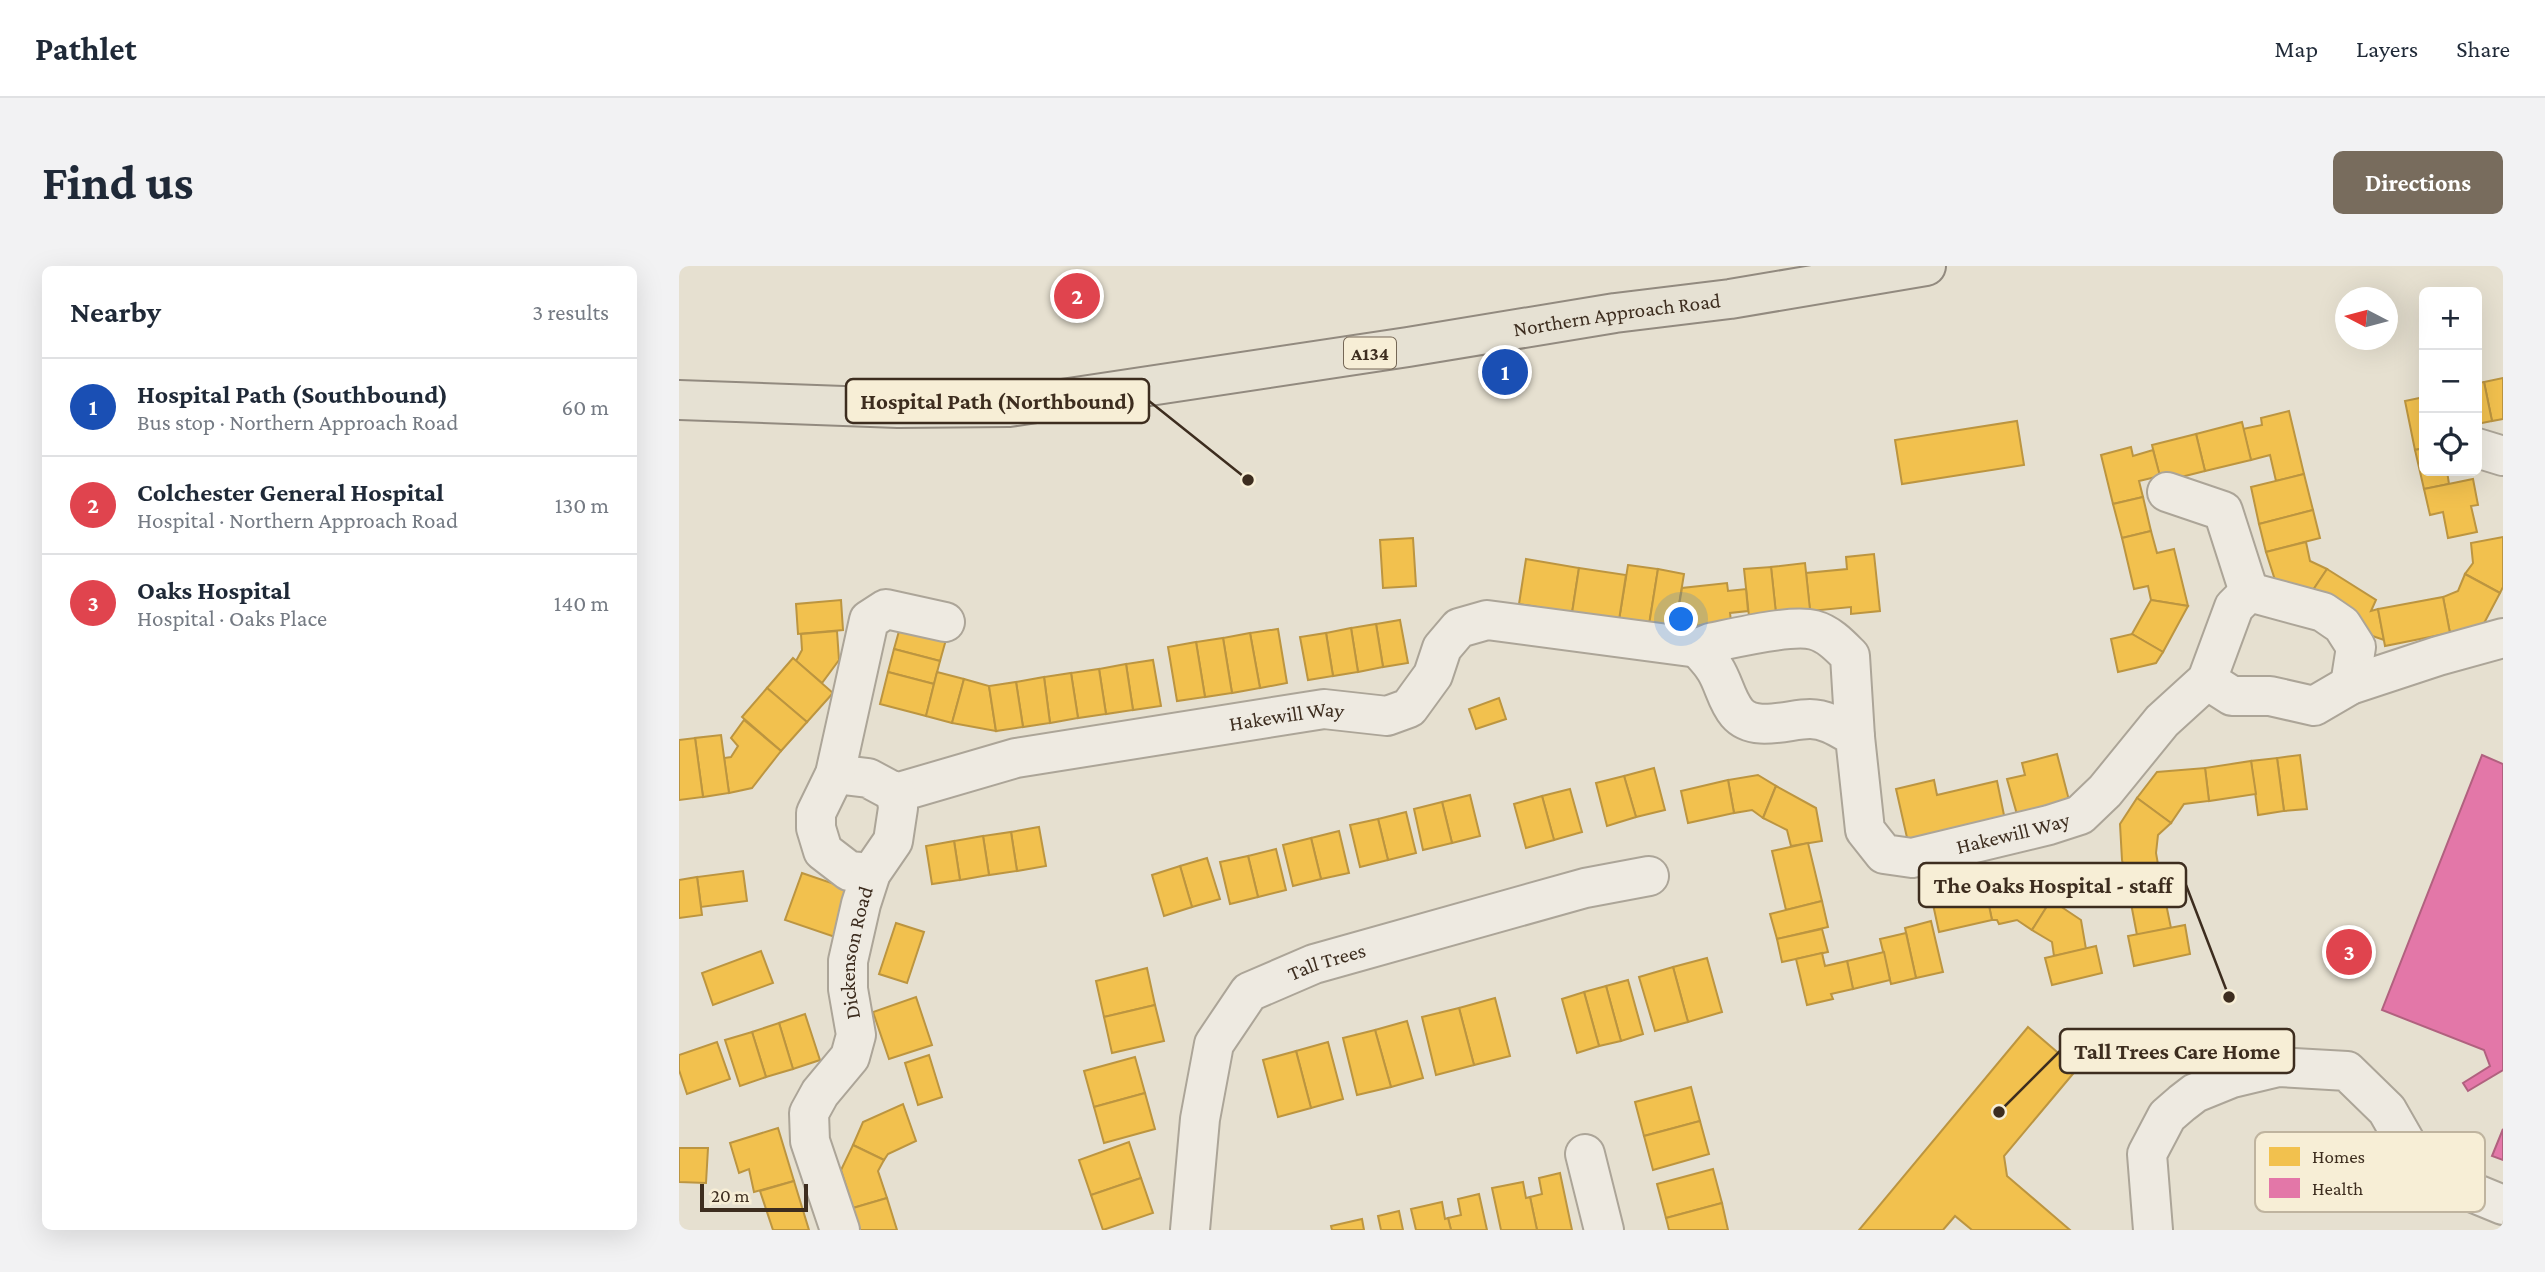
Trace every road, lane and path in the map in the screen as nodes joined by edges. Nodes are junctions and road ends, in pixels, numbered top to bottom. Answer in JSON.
{"nodes":[{"id":1,"x":1926,"y":266,"type":"edge"},
{"id":2,"x":679,"y":400,"type":"edge"},
{"id":3,"x":2482,"y":450,"type":"edge"},
{"id":4,"x":2503,"y":456,"type":"edge"},
{"id":5,"x":2167,"y":492,"type":"dead end"},
{"id":6,"x":2249,"y":592,"type":"junction"},
{"id":7,"x":945,"y":622,"type":"dead end"},
{"id":8,"x":2503,"y":638,"type":"edge"},
{"id":9,"x":1698,"y":649,"type":"junction"},
{"id":10,"x":2207,"y":680,"type":"junction"},
{"id":11,"x":2350,"y":685,"type":"junction"},
{"id":12,"x":1855,"y":737,"type":"junction"},
{"id":13,"x":835,"y":774,"type":"junction"},
{"id":14,"x":895,"y":793,"type":"junction"},
{"id":15,"x":871,"y":873,"type":"junction"},
{"id":16,"x":1649,"y":876,"type":"dead end"},
{"id":17,"x":2400,"y":1132,"type":"edge"},
{"id":18,"x":1585,"y":1154,"type":"dead end"},
{"id":19,"x":2485,"y":1198,"type":"edge"},
{"id":20,"x":2503,"y":1205,"type":"edge"},
{"id":21,"x":840,"y":1230,"type":"edge"},
{"id":22,"x":1190,"y":1230,"type":"edge"},
{"id":23,"x":1604,"y":1230,"type":"edge"},
{"id":24,"x":2153,"y":1230,"type":"edge"}],
"edges":[{"from":1,"to":2,"type":"main road","name":"Northern Approach Road","number":"A134"},
{"from":3,"to":4,"type":"street"},
{"from":5,"to":6,"type":"street"},
{"from":6,"to":10,"type":"street","name":"Hakewill Way"},
{"from":6,"to":11,"type":"street"},
{"from":7,"to":13,"type":"street"},
{"from":8,"to":11,"type":"street"},
{"from":9,"to":12,"type":"street"},
{"from":9,"to":12,"type":"street","name":"Hakewill Way"},
{"from":9,"to":14,"type":"street","name":"Hakewill Way"},
{"from":10,"to":11,"type":"street"},
{"from":10,"to":12,"type":"street","name":"Hakewill Way"},
{"from":13,"to":14,"type":"street"},
{"from":13,"to":15,"type":"street"},
{"from":14,"to":15,"type":"street","name":"Dickenson Road"},
{"from":15,"to":21,"type":"street","name":"Dickenson Road"},
{"from":16,"to":22,"type":"street","name":"Tall Trees"},
{"from":17,"to":24,"type":"street"},
{"from":18,"to":23,"type":"street"},
{"from":19,"to":20,"type":"street"}]}
